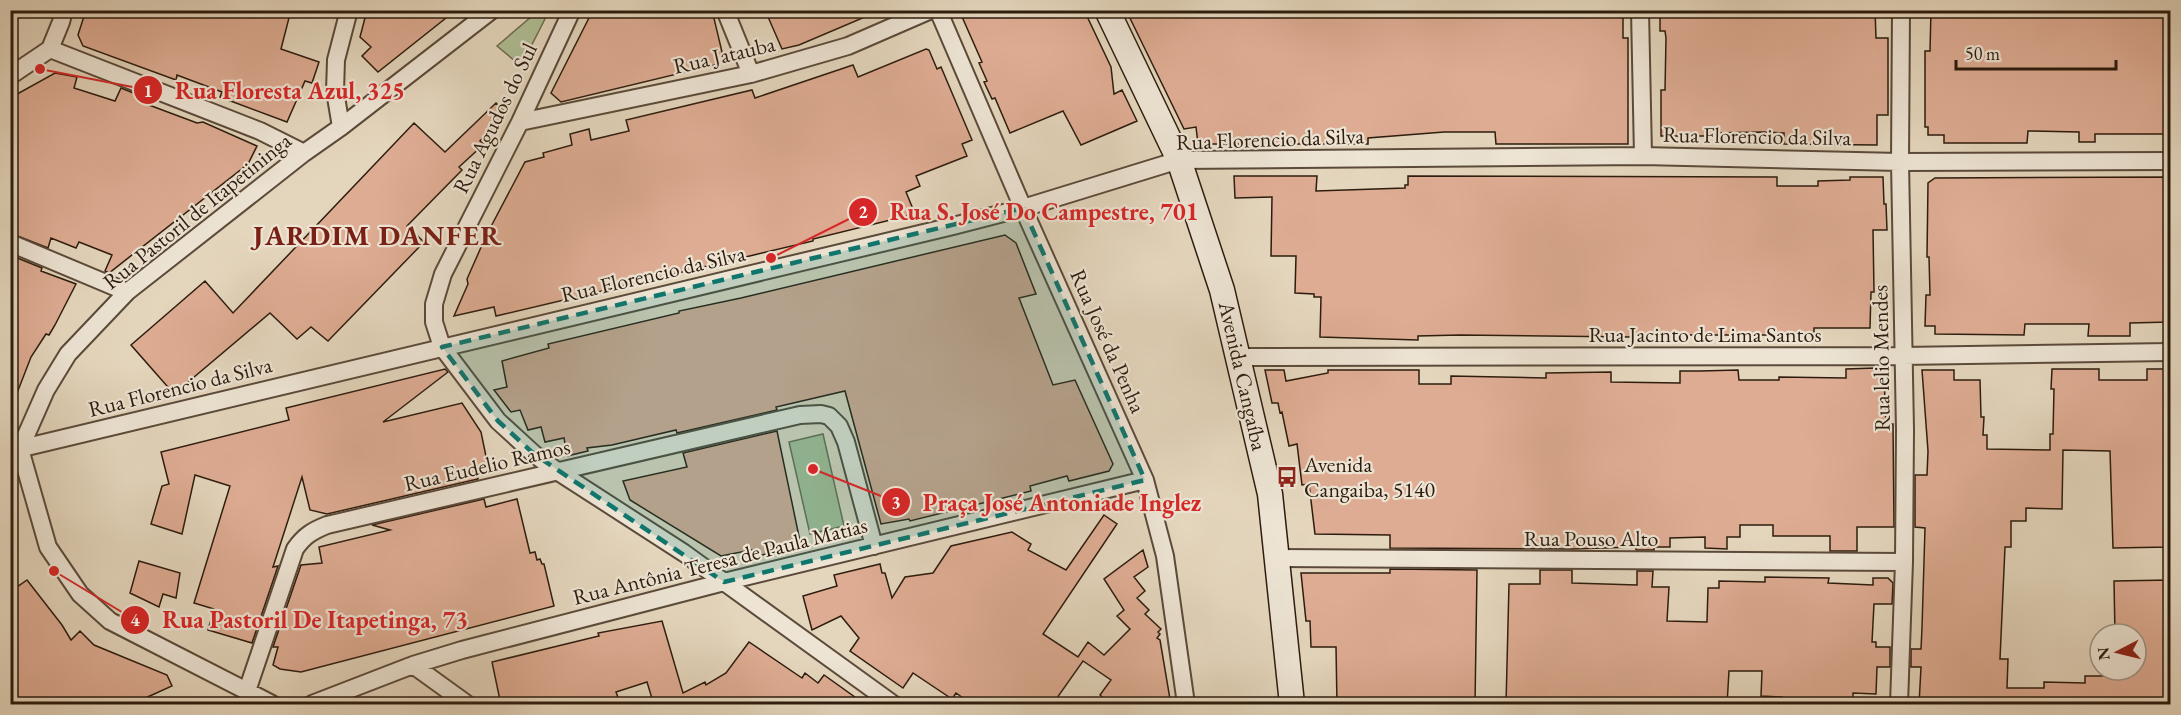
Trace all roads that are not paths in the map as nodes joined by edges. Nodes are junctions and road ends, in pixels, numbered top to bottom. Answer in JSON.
{"nodes":[{"id":1,"x":64,"y":10,"type":"edge"},
{"id":2,"x":349,"y":10,"type":"edge"},
{"id":3,"x":492,"y":10,"type":"edge"},
{"id":4,"x":572,"y":10,"type":"edge"},
{"id":5,"x":724,"y":10,"type":"edge"},
{"id":6,"x":931,"y":10,"type":"edge"},
{"id":7,"x":938,"y":10,"type":"edge"},
{"id":8,"x":1107,"y":10,"type":"edge"},
{"id":9,"x":1640,"y":10,"type":"edge"},
{"id":10,"x":1901,"y":10,"type":"edge"},
{"id":11,"x":50,"y":49,"type":"junction"},
{"id":12,"x":752,"y":74,"type":"junction"},
{"id":13,"x":10,"y":76,"type":"edge"},
{"id":14,"x":520,"y":122,"type":"junction"},
{"id":15,"x":341,"y":126,"type":"junction"},
{"id":16,"x":304,"y":153,"type":"junction"},
{"id":17,"x":1643,"y":156,"type":"junction"},
{"id":18,"x":1179,"y":160,"type":"junction"},
{"id":19,"x":2170,"y":161,"type":"edge"},
{"id":20,"x":1899,"y":162,"type":"junction"},
{"id":21,"x":1023,"y":208,"type":"junction"},
{"id":22,"x":10,"y":243,"type":"edge"},
{"id":23,"x":127,"y":292,"type":"junction"},
{"id":24,"x":442,"y":347,"type":"junction"},
{"id":25,"x":2170,"y":352,"type":"edge"},
{"id":26,"x":1902,"y":356,"type":"junction"},
{"id":27,"x":1239,"y":357,"type":"junction"},
{"id":28,"x":15,"y":450,"type":"edge"},
{"id":29,"x":557,"y":471,"type":"junction"},
{"id":30,"x":1145,"y":480,"type":"junction"},
{"id":31,"x":874,"y":546,"type":"junction"},
{"id":32,"x":1277,"y":558,"type":"junction"},
{"id":33,"x":1904,"y":562,"type":"junction"},
{"id":34,"x":723,"y":582,"type":"junction"},
{"id":35,"x":413,"y":664,"type":"junction"},
{"id":36,"x":247,"y":691,"type":"junction"},
{"id":37,"x":272,"y":705,"type":"edge"},
{"id":38,"x":312,"y":705,"type":"edge"},
{"id":39,"x":467,"y":705,"type":"edge"},
{"id":40,"x":893,"y":705,"type":"edge"},
{"id":41,"x":1186,"y":705,"type":"edge"},
{"id":42,"x":1292,"y":705,"type":"edge"},
{"id":43,"x":1899,"y":705,"type":"edge"}],
"edges":[{"from":1,"to":11,"type":"street"},
{"from":2,"to":15,"type":"street"},
{"from":3,"to":15,"type":"street","name":"Rua Pastoril de Itapetininga"},
{"from":4,"to":14,"type":"street","name":"Rua Agudos do Sul"},
{"from":5,"to":12,"type":"street"},
{"from":6,"to":12,"type":"street","name":"Rua Jatauba"},
{"from":7,"to":21,"type":"street","name":"Rua José da Penha"},
{"from":8,"to":18,"type":"main road","name":"Avenida Cangaíba"},
{"from":9,"to":17,"type":"street"},
{"from":10,"to":20,"type":"street","name":"Rua lelio Mendes"},
{"from":11,"to":13,"type":"street"},
{"from":11,"to":16,"type":"street"},
{"from":12,"to":14,"type":"street","name":"Rua Jatauba"},
{"from":14,"to":24,"type":"street","name":"Rua Agudos do Sul"},
{"from":15,"to":16,"type":"street","name":"Rua Pastoril de Itapetininga"},
{"from":16,"to":23,"type":"street","name":"Rua Pastoril de Itapetininga"},
{"from":17,"to":18,"type":"street","name":"Rua Florencio da Silva"},
{"from":17,"to":20,"type":"street","name":"Rua Florencio da Silva"},
{"from":18,"to":21,"type":"street","name":"Rua Florencio da Silva"},
{"from":18,"to":27,"type":"main road","name":"Avenida Cangaíba"},
{"from":19,"to":20,"type":"street","name":"Rua Florencio da Silva"},
{"from":20,"to":26,"type":"street","name":"Rua lelio Mendes"},
{"from":21,"to":24,"type":"street","name":"Rua Florencio da Silva"},
{"from":21,"to":30,"type":"street","name":"Rua José da Penha"},
{"from":22,"to":23,"type":"street"},
{"from":23,"to":28,"type":"street","name":"Rua Pastoril de Itapetininga"},
{"from":24,"to":28,"type":"street","name":"Rua Florencio da Silva"},
{"from":24,"to":29,"type":"street"},
{"from":25,"to":26,"type":"street","name":"Rua Jacinto de Lima Santos"},
{"from":26,"to":27,"type":"street","name":"Rua Jacinto de Lima Santos"},
{"from":26,"to":33,"type":"street","name":"Rua lelio Mendes"},
{"from":27,"to":32,"type":"main road","name":"Avenida Cangaíba"},
{"from":28,"to":36,"type":"street"},
{"from":29,"to":31,"type":"street","name":"Rua Eudelio Ramos"},
{"from":29,"to":34,"type":"street"},
{"from":29,"to":36,"type":"street","name":"Rua Eudelio Ramos"},
{"from":30,"to":31,"type":"street","name":"Rua Antônia Teresa de Paula Matias"},
{"from":30,"to":41,"type":"street","name":"Rua José da Penha"},
{"from":31,"to":34,"type":"street","name":"Rua Antônia Teresa de Paula Matias"},
{"from":32,"to":33,"type":"street","name":"Rua Pouso Alto"},
{"from":32,"to":42,"type":"main road","name":"Avenida Cangaíba"},
{"from":33,"to":43,"type":"street","name":"Rua lelio Mendes"},
{"from":34,"to":35,"type":"street","name":"Rua Antônia Teresa de Paula Matias"},
{"from":34,"to":40,"type":"street"},
{"from":35,"to":38,"type":"street","name":"Rua Antônia Teresa de Paula Matias"},
{"from":35,"to":39,"type":"street"},
{"from":36,"to":37,"type":"street"}]}
